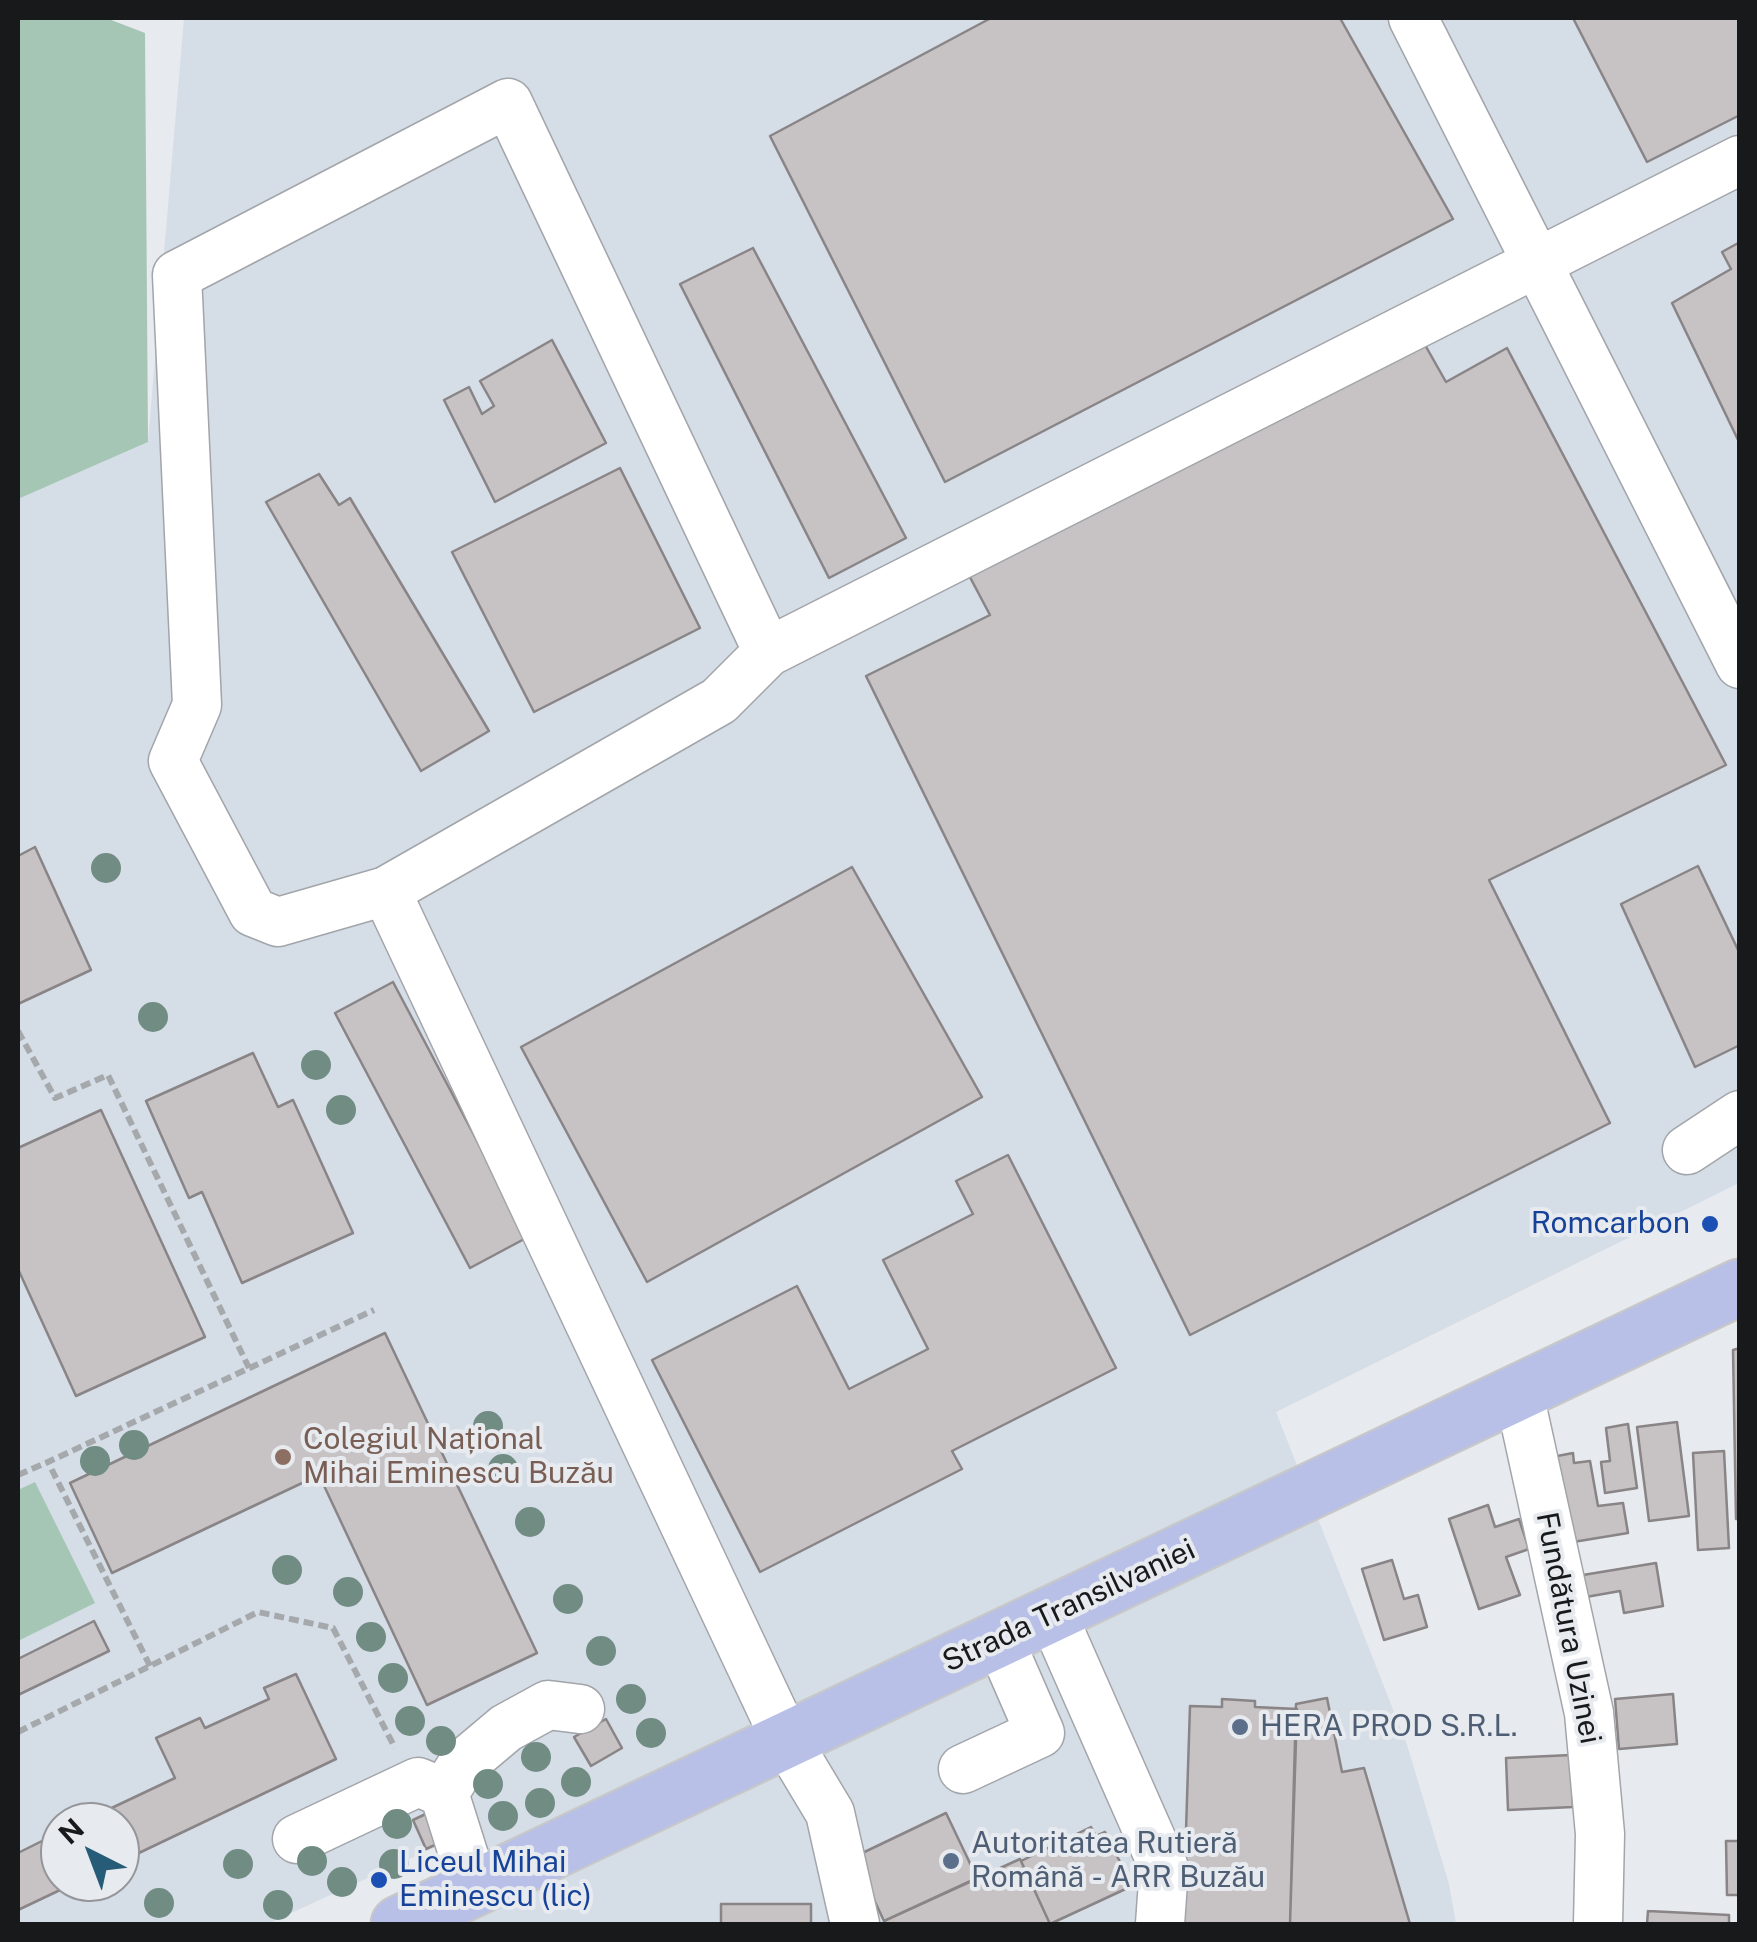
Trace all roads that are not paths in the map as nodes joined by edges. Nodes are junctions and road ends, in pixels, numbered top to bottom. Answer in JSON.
{"nodes":[{"id":1,"x":1413,"y":18,"type":"edge"},
{"id":2,"x":1740,"y":160,"type":"edge"},
{"id":3,"x":1536,"y":261,"type":"junction"},
{"id":4,"x":768,"y":652,"type":"junction"},
{"id":5,"x":1740,"y":664,"type":"edge"},
{"id":6,"x":386,"y":891,"type":"junction"},
{"id":7,"x":1740,"y":1115,"type":"edge"},
{"id":8,"x":1688,"y":1150,"type":"dead end"},
{"id":9,"x":1740,"y":1288,"type":"edge"},
{"id":10,"x":1519,"y":1394,"type":"junction"},
{"id":11,"x":1052,"y":1614,"type":"junction"},
{"id":12,"x":999,"y":1639,"type":"junction"},
{"id":13,"x":580,"y":1708,"type":"dead end"},
{"id":14,"x":785,"y":1738,"type":"junction"},
{"id":15,"x":964,"y":1769,"type":"dead end"},
{"id":16,"x":441,"y":1780,"type":"junction"},
{"id":17,"x":297,"y":1840,"type":"dead end"},
{"id":18,"x":474,"y":1888,"type":"junction"},
{"id":19,"x":399,"y":1924,"type":"edge"},
{"id":20,"x":855,"y":1924,"type":"edge"},
{"id":21,"x":1160,"y":1924,"type":"edge"},
{"id":22,"x":1598,"y":1924,"type":"edge"}],
"edges":[{"from":1,"to":3,"type":"street"},
{"from":2,"to":3,"type":"street"},
{"from":3,"to":4,"type":"street"},
{"from":3,"to":5,"type":"street"},
{"from":4,"to":6,"type":"street"},
{"from":4,"to":6,"type":"street"},
{"from":6,"to":14,"type":"street"},
{"from":7,"to":8,"type":"street"},
{"from":9,"to":10,"type":"main road","name":"Strada Transilvaniei"},
{"from":10,"to":11,"type":"main road","name":"Strada Transilvaniei"},
{"from":10,"to":22,"type":"street","name":"Fundătura Uzinei"},
{"from":11,"to":12,"type":"main road","name":"Strada Transilvaniei"},
{"from":11,"to":21,"type":"street"},
{"from":12,"to":14,"type":"main road","name":"Strada Transilvaniei"},
{"from":12,"to":15,"type":"street"},
{"from":13,"to":16,"type":"street"},
{"from":14,"to":18,"type":"main road","name":"Strada Transilvaniei"},
{"from":14,"to":20,"type":"street"},
{"from":16,"to":17,"type":"street"},
{"from":16,"to":18,"type":"street"},
{"from":18,"to":19,"type":"main road","name":"Strada Transilvaniei"}]}
